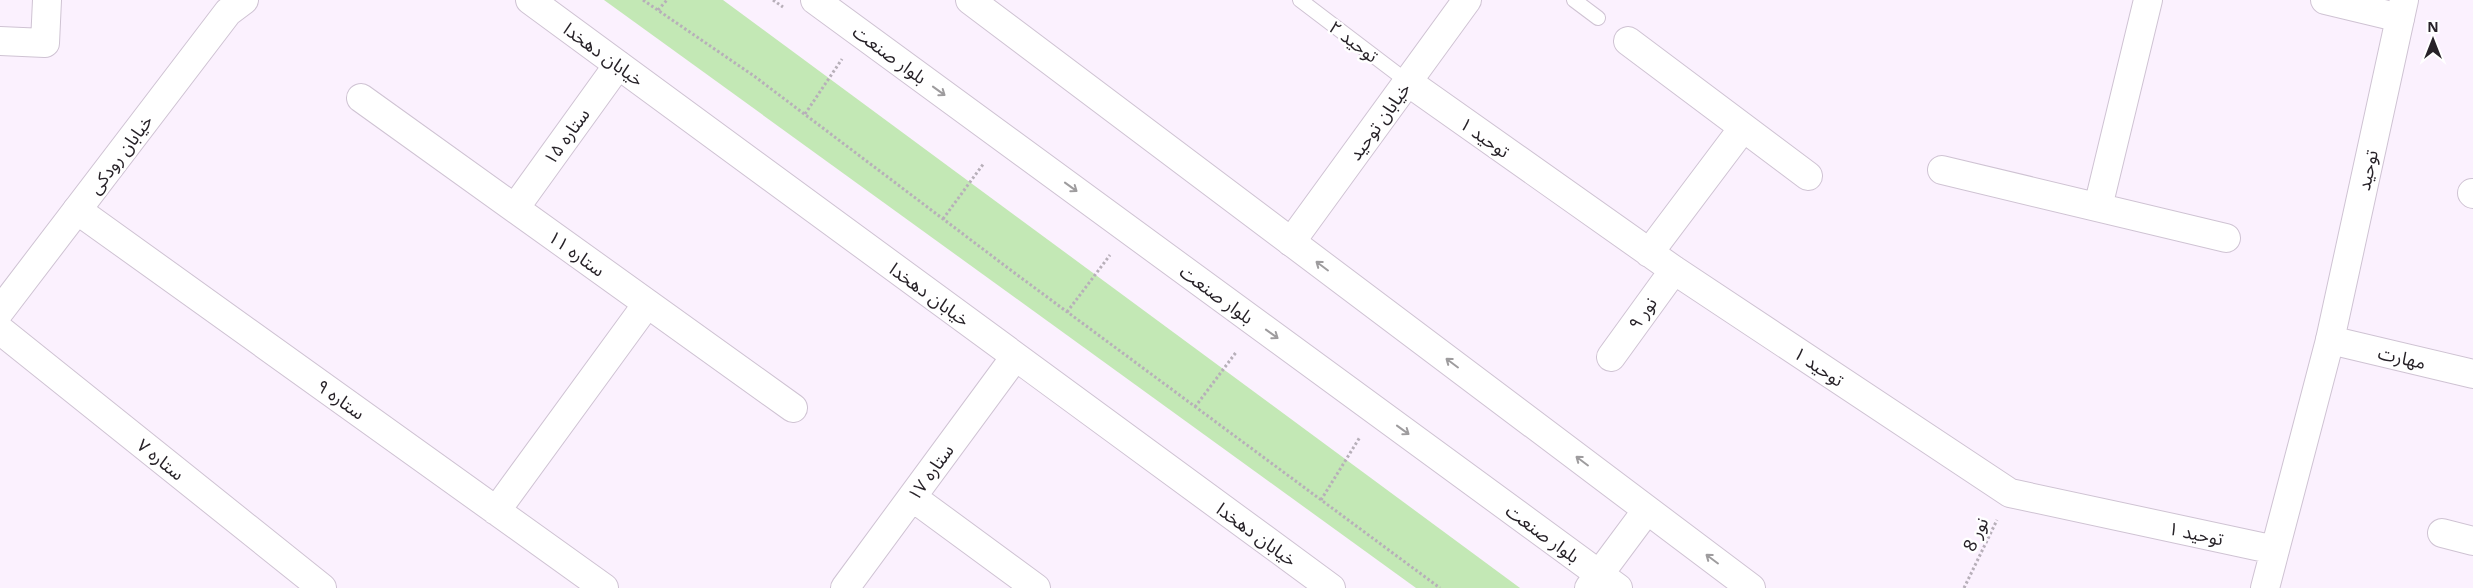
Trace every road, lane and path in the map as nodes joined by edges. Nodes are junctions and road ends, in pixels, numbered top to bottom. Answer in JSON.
{"nodes":[{"id":1,"x":47,"y":0,"type":"edge"},
{"id":2,"x":244,"y":0,"type":"edge"},
{"id":3,"x":530,"y":0,"type":"edge"},
{"id":4,"x":643,"y":0,"type":"edge"},
{"id":5,"x":668,"y":0,"type":"edge"},
{"id":6,"x":815,"y":0,"type":"edge"},
{"id":7,"x":970,"y":0,"type":"edge"},
{"id":8,"x":1300,"y":0,"type":"edge"},
{"id":9,"x":1467,"y":0,"type":"edge"},
{"id":10,"x":1574,"y":0,"type":"edge"},
{"id":11,"x":2148,"y":0,"type":"edge"},
{"id":12,"x":2325,"y":0,"type":"edge"},
{"id":13,"x":2402,"y":9,"type":"edge"},
{"id":14,"x":658,"y":10,"type":"junction"},
{"id":15,"x":1598,"y":18,"type":"dead end"},
{"id":16,"x":864,"y":36,"type":"junction"},
{"id":17,"x":0,"y":41,"type":"edge"},
{"id":18,"x":1628,"y":42,"type":"dead end"},
{"id":19,"x":618,"y":65,"type":"junction"},
{"id":20,"x":1408,"y":82,"type":"junction"},
{"id":21,"x":361,"y":98,"type":"dead end"},
{"id":22,"x":805,"y":114,"type":"junction"},
{"id":23,"x":1743,"y":128,"type":"junction"},
{"id":24,"x":1004,"y":138,"type":"junction"},
{"id":25,"x":1942,"y":170,"type":"dead end"},
{"id":26,"x":1808,"y":176,"type":"dead end"},
{"id":27,"x":2098,"y":207,"type":"junction"},
{"id":28,"x":514,"y":208,"type":"junction"},
{"id":29,"x":78,"y":210,"type":"junction"},
{"id":30,"x":943,"y":219,"type":"junction"},
{"id":31,"x":2226,"y":238,"type":"dead end"},
{"id":32,"x":1291,"y":242,"type":"junction"},
{"id":33,"x":1649,"y":253,"type":"junction"},
{"id":34,"x":1110,"y":255,"type":"dead end"},
{"id":35,"x":1674,"y":270,"type":"junction"},
{"id":36,"x":647,"y":304,"type":"junction"},
{"id":37,"x":0,"y":311,"type":"edge"},
{"id":38,"x":1067,"y":312,"type":"junction"},
{"id":39,"x":0,"y":330,"type":"edge"},
{"id":40,"x":2330,"y":340,"type":"junction"},
{"id":41,"x":1237,"y":351,"type":"dead end"},
{"id":42,"x":1016,"y":356,"type":"junction"},
{"id":43,"x":1611,"y":356,"type":"dead end"},
{"id":44,"x":2473,"y":374,"type":"edge"},
{"id":45,"x":1195,"y":407,"type":"junction"},
{"id":46,"x":793,"y":408,"type":"dead end"},
{"id":47,"x":1378,"y":412,"type":"junction"},
{"id":48,"x":2010,"y":493,"type":"junction"},
{"id":49,"x":912,"y":497,"type":"junction"},
{"id":50,"x":1321,"y":500,"type":"junction"},
{"id":51,"x":1647,"y":510,"type":"junction"},
{"id":52,"x":496,"y":511,"type":"junction"},
{"id":53,"x":2442,"y":533,"type":"dead end"},
{"id":54,"x":2473,"y":541,"type":"edge"},
{"id":55,"x":2274,"y":550,"type":"junction"},
{"id":56,"x":1602,"y":583,"type":"edge"},
{"id":57,"x":322,"y":588,"type":"edge"},
{"id":58,"x":604,"y":588,"type":"edge"},
{"id":59,"x":844,"y":588,"type":"edge"},
{"id":60,"x":1036,"y":588,"type":"edge"},
{"id":61,"x":1331,"y":588,"type":"edge"},
{"id":62,"x":1440,"y":588,"type":"edge"},
{"id":63,"x":1750,"y":588,"type":"edge"},
{"id":64,"x":1964,"y":588,"type":"edge"},
{"id":65,"x":2265,"y":588,"type":"edge"}],
"edges":[{"from":1,"to":17,"type":"street"},
{"from":2,"to":29,"type":"street","name":"خیابان رودکی"},
{"from":3,"to":19,"type":"street","name":"خیابان دهخدا"},
{"from":4,"to":14,"type":"path"},
{"from":5,"to":14,"type":"path"},
{"from":6,"to":16,"type":"street","name":"بلوار صنعت"},
{"from":7,"to":32,"type":"street"},
{"from":8,"to":20,"type":"lane","name":"توحید ۲"},
{"from":9,"to":20,"type":"street","name":"خیابان توحید"},
{"from":10,"to":15,"type":"lane"},
{"from":11,"to":27,"type":"street"},
{"from":12,"to":13,"type":"street"},
{"from":13,"to":40,"type":"street","name":"توحید"},
{"from":14,"to":22,"type":"path"},
{"from":16,"to":22,"type":"path"},
{"from":16,"to":24,"type":"street","name":"بلوار صنعت","one_way":true},
{"from":18,"to":23,"type":"street"},
{"from":19,"to":28,"type":"street","name":"ستاره ۱۵"},
{"from":19,"to":42,"type":"street","name":"خیابان دهخدا"},
{"from":20,"to":32,"type":"street","name":"خیابان توحید"},
{"from":20,"to":33,"type":"street","name":"توحید ۱"},
{"from":21,"to":28,"type":"street","name":"ستاره ۱۱"},
{"from":22,"to":30,"type":"path"},
{"from":23,"to":26,"type":"street"},
{"from":23,"to":33,"type":"street"},
{"from":24,"to":30,"type":"path"},
{"from":24,"to":47,"type":"street","name":"بلوار صنعت","one_way":true},
{"from":25,"to":27,"type":"street"},
{"from":27,"to":31,"type":"street"},
{"from":28,"to":36,"type":"street","name":"ستاره ۱۱"},
{"from":29,"to":37,"type":"street","name":"خیابان رودکی"},
{"from":29,"to":52,"type":"street","name":"ستاره ۹"},
{"from":30,"to":38,"type":"path"},
{"from":51,"to":32,"type":"street","one_way":true},
{"from":33,"to":35,"type":"street","name":"توحید ۱"},
{"from":34,"to":38,"type":"path"},
{"from":35,"to":43,"type":"street","name":"نور ۹"},
{"from":35,"to":48,"type":"street","name":"توحید ۱"},
{"from":36,"to":46,"type":"street","name":"ستاره ۱۱"},
{"from":36,"to":52,"type":"street"},
{"from":38,"to":45,"type":"path"},
{"from":39,"to":57,"type":"street","name":"ستاره ۷"},
{"from":40,"to":44,"type":"street","name":"مهارت"},
{"from":40,"to":55,"type":"street","name":"توحید"},
{"from":41,"to":45,"type":"path"},
{"from":42,"to":49,"type":"street","name":"ستاره ۱۷"},
{"from":42,"to":61,"type":"street","name":"خیابان دهخدا"},
{"from":45,"to":50,"type":"path"},
{"from":47,"to":50,"type":"path"},
{"from":47,"to":56,"type":"street","name":"بلوار صنعت","one_way":true},
{"from":48,"to":55,"type":"street","name":"توحید ۱"},
{"from":48,"to":64,"type":"path","name":"نور 8"},
{"from":49,"to":59,"type":"street","name":"ستاره ۱۷"},
{"from":49,"to":60,"type":"street"},
{"from":50,"to":62,"type":"path"},
{"from":51,"to":56,"type":"street"},
{"from":63,"to":51,"type":"street","one_way":true},
{"from":52,"to":58,"type":"street","name":"ستاره ۹"},
{"from":53,"to":54,"type":"street"},
{"from":55,"to":65,"type":"street","name":"توحید"}]}
